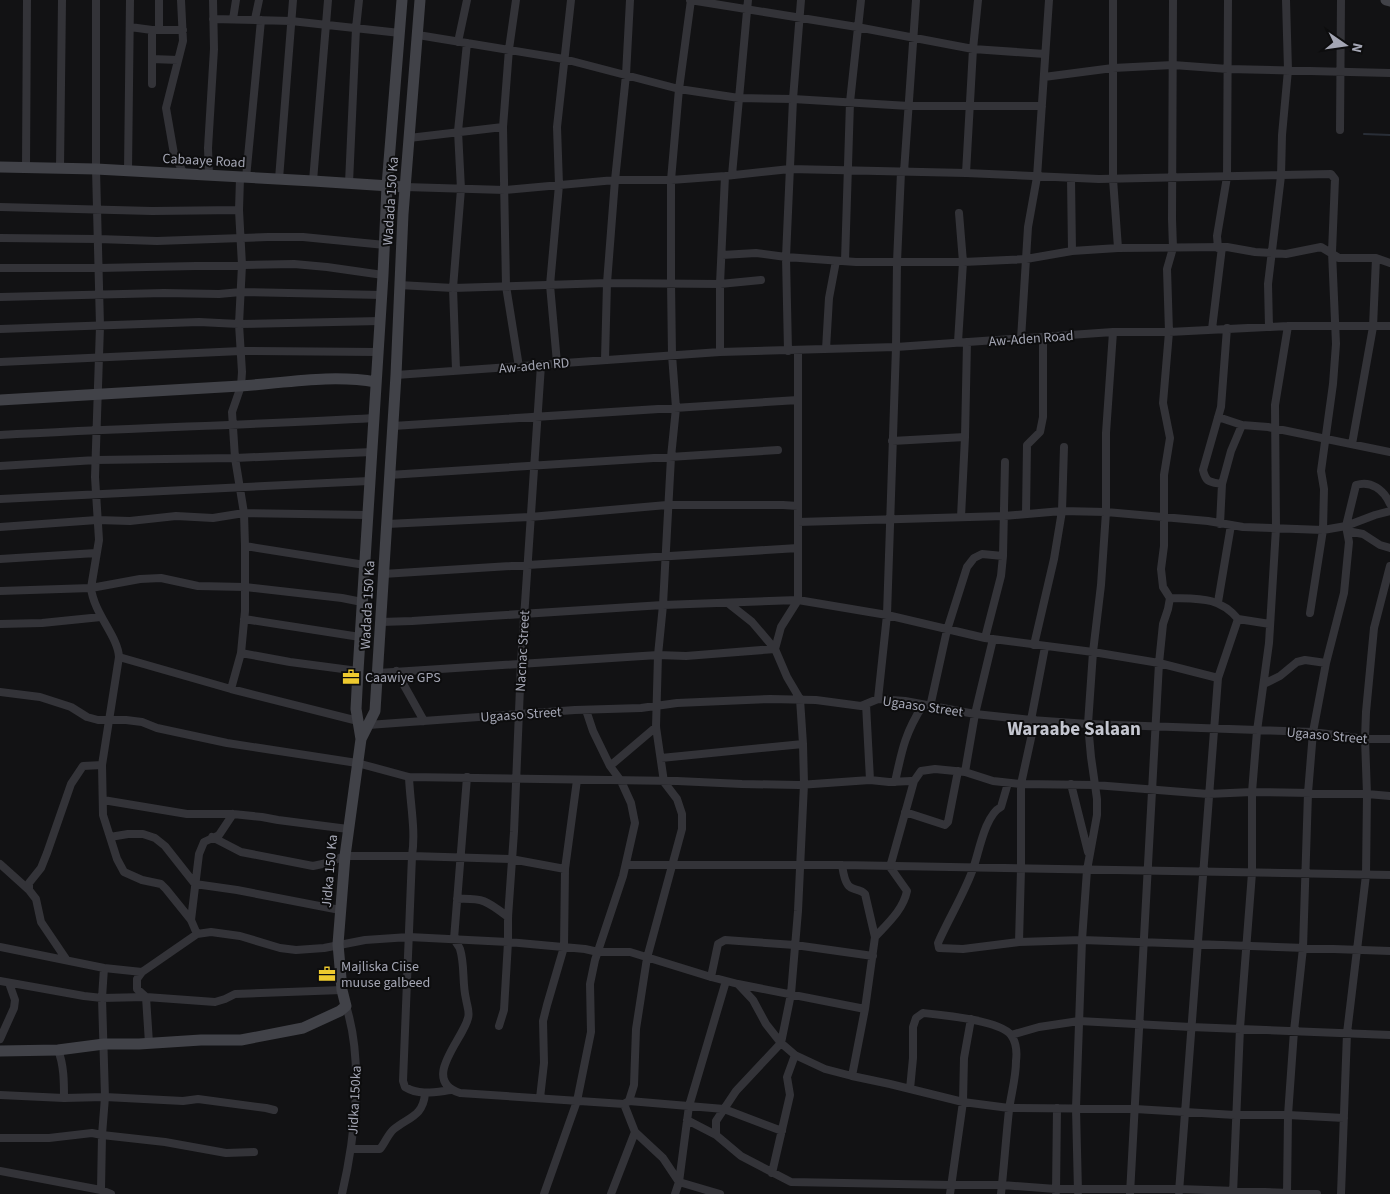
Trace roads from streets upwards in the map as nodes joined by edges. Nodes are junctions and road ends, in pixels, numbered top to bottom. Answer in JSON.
{"nodes":[{"id":1,"x":27,"y":0,"type":"edge"},
{"id":2,"x":62,"y":0,"type":"edge"},
{"id":3,"x":96,"y":0,"type":"edge"},
{"id":4,"x":130,"y":0,"type":"edge"},
{"id":5,"x":159,"y":0,"type":"edge"},
{"id":6,"x":181,"y":0,"type":"edge"},
{"id":7,"x":213,"y":0,"type":"edge"},
{"id":8,"x":236,"y":0,"type":"edge"},
{"id":9,"x":259,"y":0,"type":"edge"},
{"id":10,"x":293,"y":0,"type":"edge"},
{"id":11,"x":328,"y":0,"type":"edge"},
{"id":12,"x":359,"y":0,"type":"edge"},
{"id":13,"x":402,"y":0,"type":"edge"},
{"id":14,"x":420,"y":0,"type":"edge"},
{"id":15,"x":467,"y":0,"type":"edge"},
{"id":16,"x":516,"y":0,"type":"edge"},
{"id":17,"x":571,"y":0,"type":"edge"},
{"id":18,"x":630,"y":0,"type":"edge"},
{"id":19,"x":691,"y":0,"type":"edge"},
{"id":20,"x":748,"y":0,"type":"edge"},
{"id":21,"x":801,"y":0,"type":"edge"},
{"id":22,"x":861,"y":0,"type":"edge"},
{"id":23,"x":916,"y":0,"type":"edge"},
{"id":24,"x":978,"y":0,"type":"edge"},
{"id":25,"x":1049,"y":0,"type":"edge"},
{"id":26,"x":1114,"y":0,"type":"edge"},
{"id":27,"x":1172,"y":0,"type":"edge"},
{"id":28,"x":1228,"y":0,"type":"edge"},
{"id":29,"x":1286,"y":0,"type":"edge"},
{"id":30,"x":1341,"y":0,"type":"edge"},
{"id":31,"x":1386,"y":0,"type":"edge"},
{"id":32,"x":1390,"y":1,"type":"edge"},
{"id":33,"x":747,"y":10,"type":"junction"},
{"id":34,"x":799,"y":18,"type":"junction"},
{"id":35,"x":213,"y":19,"type":"junction"},
{"id":36,"x":234,"y":19,"type":"junction"},
{"id":37,"x":258,"y":20,"type":"junction"},
{"id":38,"x":291,"y":21,"type":"junction"},
{"id":39,"x":325,"y":25,"type":"junction"},
{"id":40,"x":130,"y":27,"type":"junction"},
{"id":41,"x":356,"y":28,"type":"junction"},
{"id":42,"x":857,"y":28,"type":"junction"},
{"id":43,"x":155,"y":30,"type":"junction"},
{"id":44,"x":183,"y":30,"type":"junction"},
{"id":45,"x":400,"y":33,"type":"junction"},
{"id":46,"x":418,"y":35,"type":"junction"},
{"id":47,"x":912,"y":38,"type":"junction"},
{"id":48,"x":458,"y":42,"type":"junction"},
{"id":49,"x":467,"y":43,"type":"junction"},
{"id":50,"x":509,"y":49,"type":"junction"},
{"id":51,"x":973,"y":49,"type":"junction"},
{"id":52,"x":1045,"y":54,"type":"junction"},
{"id":53,"x":152,"y":59,"type":"junction"},
{"id":54,"x":564,"y":59,"type":"junction"},
{"id":55,"x":178,"y":60,"type":"junction"},
{"id":56,"x":1173,"y":65,"type":"junction"},
{"id":57,"x":1114,"y":68,"type":"junction"},
{"id":58,"x":1228,"y":68,"type":"junction"},
{"id":59,"x":1288,"y":70,"type":"junction"},
{"id":60,"x":1340,"y":71,"type":"junction"},
{"id":61,"x":1390,"y":73,"type":"edge"},
{"id":62,"x":626,"y":75,"type":"junction"},
{"id":63,"x":1044,"y":77,"type":"junction"},
{"id":64,"x":152,"y":84,"type":"dead end"},
{"id":65,"x":679,"y":89,"type":"junction"},
{"id":66,"x":739,"y":98,"type":"junction"},
{"id":67,"x":793,"y":99,"type":"junction"},
{"id":68,"x":850,"y":102,"type":"junction"},
{"id":69,"x":909,"y":106,"type":"junction"},
{"id":70,"x":970,"y":106,"type":"junction"},
{"id":71,"x":1042,"y":106,"type":"junction"},
{"id":72,"x":503,"y":127,"type":"junction"},
{"id":73,"x":1340,"y":130,"type":"dead end"},
{"id":74,"x":458,"y":131,"type":"junction"},
{"id":75,"x":409,"y":138,"type":"junction"},
{"id":76,"x":0,"y":167,"type":"edge"},
{"id":77,"x":26,"y":167,"type":"junction"},
{"id":78,"x":60,"y":168,"type":"junction"},
{"id":79,"x":790,"y":169,"type":"junction"},
{"id":80,"x":96,"y":170,"type":"junction"},
{"id":81,"x":849,"y":170,"type":"junction"},
{"id":82,"x":128,"y":171,"type":"junction"},
{"id":83,"x":903,"y":172,"type":"junction"},
{"id":84,"x":966,"y":173,"type":"junction"},
{"id":85,"x":184,"y":174,"type":"junction"},
{"id":86,"x":729,"y":175,"type":"junction"},
{"id":87,"x":209,"y":176,"type":"junction"},
{"id":88,"x":1173,"y":176,"type":"junction"},
{"id":89,"x":1227,"y":176,"type":"junction"},
{"id":90,"x":1281,"y":176,"type":"junction"},
{"id":91,"x":1037,"y":177,"type":"junction"},
{"id":92,"x":243,"y":178,"type":"junction"},
{"id":93,"x":1071,"y":178,"type":"junction"},
{"id":94,"x":279,"y":179,"type":"junction"},
{"id":95,"x":1113,"y":179,"type":"junction"},
{"id":96,"x":615,"y":180,"type":"junction"},
{"id":97,"x":671,"y":180,"type":"junction"},
{"id":98,"x":313,"y":181,"type":"junction"},
{"id":99,"x":349,"y":183,"type":"junction"},
{"id":100,"x":559,"y":185,"type":"junction"},
{"id":101,"x":387,"y":186,"type":"junction"},
{"id":102,"x":406,"y":187,"type":"junction"},
{"id":103,"x":462,"y":189,"type":"junction"},
{"id":104,"x":505,"y":190,"type":"junction"},
{"id":105,"x":0,"y":207,"type":"edge"},
{"id":106,"x":97,"y":210,"type":"junction"},
{"id":107,"x":240,"y":210,"type":"junction"},
{"id":108,"x":959,"y":213,"type":"dead end"},
{"id":109,"x":0,"y":238,"type":"edge"},
{"id":110,"x":98,"y":238,"type":"junction"},
{"id":111,"x":240,"y":239,"type":"junction"},
{"id":112,"x":385,"y":245,"type":"junction"},
{"id":113,"x":1118,"y":248,"type":"junction"},
{"id":114,"x":1173,"y":248,"type":"junction"},
{"id":115,"x":1220,"y":248,"type":"junction"},
{"id":116,"x":1072,"y":251,"type":"junction"},
{"id":117,"x":1332,"y":252,"type":"junction"},
{"id":118,"x":1271,"y":253,"type":"junction"},
{"id":119,"x":722,"y":255,"type":"junction"},
{"id":120,"x":786,"y":257,"type":"junction"},
{"id":121,"x":1376,"y":258,"type":"junction"},
{"id":122,"x":1026,"y":259,"type":"junction"},
{"id":123,"x":836,"y":260,"type":"junction"},
{"id":124,"x":845,"y":261,"type":"junction"},
{"id":125,"x":896,"y":262,"type":"junction"},
{"id":126,"x":963,"y":262,"type":"junction"},
{"id":127,"x":1390,"y":263,"type":"edge"},
{"id":128,"x":242,"y":265,"type":"junction"},
{"id":129,"x":0,"y":268,"type":"edge"},
{"id":130,"x":99,"y":268,"type":"junction"},
{"id":131,"x":384,"y":275,"type":"junction"},
{"id":132,"x":761,"y":280,"type":"dead end"},
{"id":133,"x":670,"y":282,"type":"junction"},
{"id":134,"x":606,"y":283,"type":"junction"},
{"id":135,"x":550,"y":284,"type":"junction"},
{"id":136,"x":720,"y":284,"type":"junction"},
{"id":137,"x":399,"y":285,"type":"junction"},
{"id":138,"x":506,"y":286,"type":"junction"},
{"id":139,"x":453,"y":288,"type":"junction"},
{"id":140,"x":241,"y":292,"type":"junction"},
{"id":141,"x":100,"y":296,"type":"junction"},
{"id":142,"x":382,"y":296,"type":"junction"},
{"id":143,"x":0,"y":297,"type":"edge"},
{"id":144,"x":380,"y":321,"type":"junction"},
{"id":145,"x":239,"y":324,"type":"junction"},
{"id":146,"x":100,"y":326,"type":"junction"},
{"id":147,"x":1288,"y":326,"type":"junction"},
{"id":148,"x":1334,"y":326,"type":"junction"},
{"id":149,"x":1372,"y":326,"type":"junction"},
{"id":150,"x":1390,"y":326,"type":"edge"},
{"id":151,"x":1269,"y":327,"type":"junction"},
{"id":152,"x":1226,"y":328,"type":"junction"},
{"id":153,"x":0,"y":329,"type":"edge"},
{"id":154,"x":1212,"y":329,"type":"junction"},
{"id":155,"x":1112,"y":332,"type":"junction"},
{"id":156,"x":1168,"y":332,"type":"junction"},
{"id":157,"x":1043,"y":338,"type":"junction"},
{"id":158,"x":1021,"y":339,"type":"junction"},
{"id":159,"x":958,"y":342,"type":"junction"},
{"id":160,"x":967,"y":342,"type":"junction"},
{"id":161,"x":896,"y":347,"type":"junction"},
{"id":162,"x":826,"y":349,"type":"junction"},
{"id":163,"x":788,"y":350,"type":"junction"},
{"id":164,"x":798,"y":350,"type":"junction"},
{"id":165,"x":241,"y":351,"type":"junction"},
{"id":166,"x":378,"y":352,"type":"junction"},
{"id":167,"x":720,"y":352,"type":"junction"},
{"id":168,"x":672,"y":355,"type":"junction"},
{"id":169,"x":98,"y":359,"type":"junction"},
{"id":170,"x":605,"y":359,"type":"junction"},
{"id":171,"x":0,"y":362,"type":"edge"},
{"id":172,"x":557,"y":363,"type":"junction"},
{"id":173,"x":541,"y":365,"type":"junction"},
{"id":174,"x":519,"y":367,"type":"junction"},
{"id":175,"x":456,"y":370,"type":"junction"},
{"id":176,"x":396,"y":374,"type":"junction"},
{"id":177,"x":376,"y":382,"type":"junction"},
{"id":178,"x":241,"y":386,"type":"junction"},
{"id":179,"x":98,"y":394,"type":"junction"},
{"id":180,"x":0,"y":400,"type":"edge"},
{"id":181,"x":798,"y":400,"type":"junction"},
{"id":182,"x":676,"y":408,"type":"junction"},
{"id":183,"x":538,"y":417,"type":"junction"},
{"id":184,"x":1218,"y":417,"type":"junction"},
{"id":185,"x":374,"y":418,"type":"junction"},
{"id":186,"x":233,"y":426,"type":"junction"},
{"id":187,"x":393,"y":426,"type":"junction"},
{"id":188,"x":1242,"y":426,"type":"junction"},
{"id":189,"x":1275,"y":428,"type":"junction"},
{"id":190,"x":97,"y":430,"type":"junction"},
{"id":191,"x":0,"y":435,"type":"edge"},
{"id":192,"x":965,"y":437,"type":"junction"},
{"id":193,"x":1326,"y":439,"type":"junction"},
{"id":194,"x":892,"y":441,"type":"junction"},
{"id":195,"x":1352,"y":444,"type":"junction"},
{"id":196,"x":1064,"y":447,"type":"dead end"},
{"id":197,"x":778,"y":450,"type":"dead end"},
{"id":198,"x":372,"y":452,"type":"junction"},
{"id":199,"x":1390,"y":452,"type":"edge"},
{"id":200,"x":671,"y":457,"type":"junction"},
{"id":201,"x":236,"y":458,"type":"junction"},
{"id":202,"x":96,"y":460,"type":"junction"},
{"id":203,"x":1005,"y":462,"type":"dead end"},
{"id":204,"x":0,"y":466,"type":"edge"},
{"id":205,"x":534,"y":466,"type":"junction"},
{"id":206,"x":389,"y":474,"type":"junction"},
{"id":207,"x":370,"y":481,"type":"junction"},
{"id":208,"x":1222,"y":484,"type":"junction"},
{"id":209,"x":241,"y":487,"type":"junction"},
{"id":210,"x":96,"y":495,"type":"junction"},
{"id":211,"x":0,"y":499,"type":"edge"},
{"id":212,"x":1390,"y":504,"type":"edge"},
{"id":213,"x":667,"y":505,"type":"junction"},
{"id":214,"x":798,"y":506,"type":"junction"},
{"id":215,"x":1062,"y":511,"type":"junction"},
{"id":216,"x":1390,"y":511,"type":"edge"},
{"id":217,"x":1106,"y":512,"type":"junction"},
{"id":218,"x":244,"y":513,"type":"junction"},
{"id":219,"x":1026,"y":514,"type":"junction"},
{"id":220,"x":367,"y":515,"type":"junction"},
{"id":221,"x":1004,"y":516,"type":"junction"},
{"id":222,"x":530,"y":517,"type":"junction"},
{"id":223,"x":961,"y":517,"type":"junction"},
{"id":224,"x":1165,"y":517,"type":"junction"},
{"id":225,"x":97,"y":520,"type":"junction"},
{"id":226,"x":890,"y":520,"type":"junction"},
{"id":227,"x":798,"y":522,"type":"junction"},
{"id":228,"x":387,"y":524,"type":"junction"},
{"id":229,"x":1220,"y":524,"type":"junction"},
{"id":230,"x":1231,"y":525,"type":"junction"},
{"id":231,"x":0,"y":527,"type":"edge"},
{"id":232,"x":1276,"y":528,"type":"junction"},
{"id":233,"x":1347,"y":529,"type":"junction"},
{"id":234,"x":1323,"y":530,"type":"junction"},
{"id":235,"x":245,"y":546,"type":"junction"},
{"id":236,"x":798,"y":548,"type":"junction"},
{"id":237,"x":1390,"y":548,"type":"edge"},
{"id":238,"x":96,"y":553,"type":"junction"},
{"id":239,"x":665,"y":556,"type":"junction"},
{"id":240,"x":1003,"y":556,"type":"junction"},
{"id":241,"x":0,"y":559,"type":"edge"},
{"id":242,"x":364,"y":564,"type":"junction"},
{"id":243,"x":527,"y":565,"type":"junction"},
{"id":244,"x":1390,"y":566,"type":"edge"},
{"id":245,"x":383,"y":574,"type":"junction"},
{"id":246,"x":245,"y":587,"type":"junction"},
{"id":247,"x":92,"y":588,"type":"junction"},
{"id":248,"x":0,"y":591,"type":"edge"},
{"id":249,"x":1170,"y":598,"type":"junction"},
{"id":250,"x":798,"y":600,"type":"junction"},
{"id":251,"x":362,"y":602,"type":"junction"},
{"id":252,"x":1218,"y":602,"type":"junction"},
{"id":253,"x":728,"y":603,"type":"junction"},
{"id":254,"x":663,"y":605,"type":"junction"},
{"id":255,"x":1310,"y":613,"type":"dead end"},
{"id":256,"x":524,"y":614,"type":"junction"},
{"id":257,"x":887,"y":615,"type":"junction"},
{"id":258,"x":100,"y":617,"type":"junction"},
{"id":259,"x":244,"y":619,"type":"junction"},
{"id":260,"x":1238,"y":619,"type":"junction"},
{"id":261,"x":382,"y":622,"type":"junction"},
{"id":262,"x":0,"y":624,"type":"edge"},
{"id":263,"x":1270,"y":624,"type":"junction"},
{"id":264,"x":947,"y":630,"type":"junction"},
{"id":265,"x":360,"y":637,"type":"junction"},
{"id":266,"x":985,"y":638,"type":"junction"},
{"id":267,"x":994,"y":639,"type":"junction"},
{"id":268,"x":1034,"y":645,"type":"junction"},
{"id":269,"x":1045,"y":647,"type":"junction"},
{"id":270,"x":775,"y":649,"type":"junction"},
{"id":271,"x":1093,"y":652,"type":"junction"},
{"id":272,"x":241,"y":653,"type":"junction"},
{"id":273,"x":658,"y":655,"type":"junction"},
{"id":274,"x":119,"y":657,"type":"junction"},
{"id":275,"x":521,"y":663,"type":"junction"},
{"id":276,"x":1158,"y":663,"type":"junction"},
{"id":277,"x":1326,"y":663,"type":"junction"},
{"id":278,"x":358,"y":671,"type":"junction"},
{"id":279,"x":396,"y":671,"type":"junction"},
{"id":280,"x":378,"y":673,"type":"junction"},
{"id":281,"x":1218,"y":678,"type":"junction"},
{"id":282,"x":1264,"y":684,"type":"junction"},
{"id":283,"x":231,"y":689,"type":"junction"},
{"id":284,"x":0,"y":692,"type":"edge"},
{"id":285,"x":878,"y":699,"type":"junction"},
{"id":286,"x":800,"y":700,"type":"junction"},
{"id":287,"x":866,"y":704,"type":"junction"},
{"id":288,"x":657,"y":705,"type":"junction"},
{"id":289,"x":927,"y":706,"type":"junction"},
{"id":290,"x":586,"y":710,"type":"junction"},
{"id":291,"x":518,"y":714,"type":"junction"},
{"id":292,"x":975,"y":714,"type":"junction"},
{"id":293,"x":109,"y":720,"type":"junction"},
{"id":294,"x":424,"y":720,"type":"junction"},
{"id":295,"x":1033,"y":720,"type":"junction"},
{"id":296,"x":363,"y":723,"type":"junction"},
{"id":297,"x":1088,"y":724,"type":"junction"},
{"id":298,"x":1156,"y":726,"type":"junction"},
{"id":299,"x":656,"y":727,"type":"junction"},
{"id":300,"x":1213,"y":728,"type":"junction"},
{"id":301,"x":1257,"y":730,"type":"junction"},
{"id":302,"x":1312,"y":732,"type":"junction"},
{"id":303,"x":1390,"y":738,"type":"edge"},
{"id":304,"x":361,"y":739,"type":"joint"},
{"id":305,"x":1364,"y":739,"type":"junction"},
{"id":306,"x":803,"y":744,"type":"junction"},
{"id":307,"x":661,"y":758,"type":"junction"},
{"id":308,"x":357,"y":763,"type":"junction"},
{"id":309,"x":102,"y":765,"type":"junction"},
{"id":310,"x":610,"y":766,"type":"junction"},
{"id":311,"x":962,"y":771,"type":"junction"},
{"id":312,"x":409,"y":777,"type":"junction"},
{"id":313,"x":467,"y":777,"type":"junction"},
{"id":314,"x":515,"y":777,"type":"junction"},
{"id":315,"x":577,"y":780,"type":"junction"},
{"id":316,"x":870,"y":780,"type":"junction"},
{"id":317,"x":621,"y":781,"type":"junction"},
{"id":318,"x":914,"y":781,"type":"junction"},
{"id":319,"x":664,"y":782,"type":"junction"},
{"id":320,"x":895,"y":782,"type":"junction"},
{"id":321,"x":1008,"y":783,"type":"junction"},
{"id":322,"x":804,"y":784,"type":"junction"},
{"id":323,"x":1021,"y":784,"type":"junction"},
{"id":324,"x":1071,"y":784,"type":"junction"},
{"id":325,"x":1095,"y":785,"type":"junction"},
{"id":326,"x":1152,"y":789,"type":"junction"},
{"id":327,"x":1252,"y":792,"type":"junction"},
{"id":328,"x":1308,"y":793,"type":"junction"},
{"id":329,"x":1208,"y":794,"type":"junction"},
{"id":330,"x":1367,"y":794,"type":"junction"},
{"id":331,"x":1390,"y":796,"type":"edge"},
{"id":332,"x":103,"y":800,"type":"junction"},
{"id":333,"x":905,"y":812,"type":"junction"},
{"id":334,"x":233,"y":814,"type":"junction"},
{"id":335,"x":348,"y":829,"type":"junction"},
{"id":336,"x":110,"y":837,"type":"junction"},
{"id":337,"x":212,"y":838,"type":"junction"},
{"id":338,"x":344,"y":856,"type":"junction"},
{"id":339,"x":412,"y":856,"type":"junction"},
{"id":340,"x":1089,"y":856,"type":"junction"},
{"id":341,"x":460,"y":858,"type":"junction"},
{"id":342,"x":512,"y":859,"type":"junction"},
{"id":343,"x":0,"y":864,"type":"edge"},
{"id":344,"x":626,"y":865,"type":"junction"},
{"id":345,"x":799,"y":865,"type":"junction"},
{"id":346,"x":842,"y":865,"type":"junction"},
{"id":347,"x":672,"y":866,"type":"junction"},
{"id":348,"x":890,"y":867,"type":"junction"},
{"id":349,"x":973,"y":868,"type":"junction"},
{"id":350,"x":565,"y":869,"type":"junction"},
{"id":351,"x":1021,"y":869,"type":"junction"},
{"id":352,"x":1087,"y":870,"type":"junction"},
{"id":353,"x":1147,"y":871,"type":"junction"},
{"id":354,"x":1203,"y":872,"type":"junction"},
{"id":355,"x":1252,"y":873,"type":"junction"},
{"id":356,"x":1306,"y":874,"type":"junction"},
{"id":357,"x":1366,"y":874,"type":"junction"},
{"id":358,"x":1390,"y":875,"type":"edge"},
{"id":359,"x":195,"y":884,"type":"junction"},
{"id":360,"x":29,"y":890,"type":"junction"},
{"id":361,"x":457,"y":899,"type":"junction"},
{"id":362,"x":340,"y":910,"type":"junction"},
{"id":363,"x":508,"y":918,"type":"junction"},
{"id":364,"x":192,"y":920,"type":"junction"},
{"id":365,"x":197,"y":934,"type":"junction"},
{"id":366,"x":409,"y":937,"type":"junction"},
{"id":367,"x":875,"y":937,"type":"junction"},
{"id":368,"x":454,"y":940,"type":"junction"},
{"id":369,"x":1082,"y":940,"type":"junction"},
{"id":370,"x":508,"y":942,"type":"junction"},
{"id":371,"x":1019,"y":942,"type":"junction"},
{"id":372,"x":1143,"y":942,"type":"junction"},
{"id":373,"x":338,"y":944,"type":"junction"},
{"id":374,"x":1197,"y":944,"type":"junction"},
{"id":375,"x":795,"y":945,"type":"junction"},
{"id":376,"x":1246,"y":946,"type":"junction"},
{"id":377,"x":0,"y":947,"type":"edge"},
{"id":378,"x":564,"y":947,"type":"junction"},
{"id":379,"x":1303,"y":948,"type":"junction"},
{"id":380,"x":1356,"y":950,"type":"junction"},
{"id":381,"x":1390,"y":951,"type":"edge"},
{"id":382,"x":598,"y":952,"type":"junction"},
{"id":383,"x":873,"y":956,"type":"junction"},
{"id":384,"x":647,"y":958,"type":"junction"},
{"id":385,"x":66,"y":959,"type":"junction"},
{"id":386,"x":104,"y":968,"type":"junction"},
{"id":387,"x":142,"y":972,"type":"junction"},
{"id":388,"x":711,"y":977,"type":"junction"},
{"id":389,"x":726,"y":981,"type":"junction"},
{"id":390,"x":0,"y":982,"type":"edge"},
{"id":391,"x":8,"y":983,"type":"junction"},
{"id":392,"x":738,"y":984,"type":"junction"},
{"id":393,"x":342,"y":990,"type":"junction"},
{"id":394,"x":792,"y":994,"type":"junction"},
{"id":395,"x":146,"y":997,"type":"junction"},
{"id":396,"x":102,"y":998,"type":"junction"},
{"id":397,"x":346,"y":1006,"type":"junction"},
{"id":398,"x":864,"y":1009,"type":"junction"},
{"id":399,"x":971,"y":1019,"type":"junction"},
{"id":400,"x":1079,"y":1021,"type":"junction"},
{"id":401,"x":1139,"y":1024,"type":"junction"},
{"id":402,"x":499,"y":1026,"type":"dead end"},
{"id":403,"x":1191,"y":1027,"type":"junction"},
{"id":404,"x":1240,"y":1028,"type":"junction"},
{"id":405,"x":1294,"y":1031,"type":"junction"},
{"id":406,"x":1347,"y":1033,"type":"junction"},
{"id":407,"x":1011,"y":1035,"type":"junction"},
{"id":408,"x":1390,"y":1035,"type":"edge"},
{"id":409,"x":0,"y":1039,"type":"edge"},
{"id":410,"x":149,"y":1043,"type":"junction"},
{"id":411,"x":781,"y":1043,"type":"junction"},
{"id":412,"x":104,"y":1044,"type":"junction"},
{"id":413,"x":58,"y":1050,"type":"junction"},
{"id":414,"x":0,"y":1051,"type":"edge"},
{"id":415,"x":795,"y":1055,"type":"junction"},
{"id":416,"x":852,"y":1076,"type":"junction"},
{"id":417,"x":910,"y":1089,"type":"junction"},
{"id":418,"x":451,"y":1090,"type":"junction"},
{"id":419,"x":425,"y":1094,"type":"junction"},
{"id":420,"x":0,"y":1095,"type":"edge"},
{"id":421,"x":105,"y":1096,"type":"junction"},
{"id":422,"x":64,"y":1098,"type":"junction"},
{"id":423,"x":540,"y":1098,"type":"junction"},
{"id":424,"x":578,"y":1101,"type":"junction"},
{"id":425,"x":626,"y":1102,"type":"junction"},
{"id":426,"x":963,"y":1102,"type":"junction"},
{"id":427,"x":689,"y":1106,"type":"junction"},
{"id":428,"x":724,"y":1108,"type":"junction"},
{"id":429,"x":1009,"y":1108,"type":"junction"},
{"id":430,"x":1057,"y":1108,"type":"junction"},
{"id":431,"x":1076,"y":1108,"type":"junction"},
{"id":432,"x":1135,"y":1109,"type":"junction"},
{"id":433,"x":274,"y":1110,"type":"dead end"},
{"id":434,"x":1185,"y":1112,"type":"junction"},
{"id":435,"x":1235,"y":1115,"type":"junction"},
{"id":436,"x":1288,"y":1115,"type":"junction"},
{"id":437,"x":1344,"y":1118,"type":"junction"},
{"id":438,"x":687,"y":1120,"type":"junction"},
{"id":439,"x":782,"y":1131,"type":"junction"},
{"id":440,"x":635,"y":1132,"type":"junction"},
{"id":441,"x":102,"y":1135,"type":"junction"},
{"id":442,"x":716,"y":1135,"type":"junction"},
{"id":443,"x":0,"y":1138,"type":"edge"},
{"id":444,"x":351,"y":1149,"type":"junction"},
{"id":445,"x":254,"y":1152,"type":"dead end"},
{"id":446,"x":0,"y":1171,"type":"edge"},
{"id":447,"x":772,"y":1173,"type":"junction"},
{"id":448,"x":679,"y":1182,"type":"junction"},
{"id":449,"x":951,"y":1185,"type":"junction"},
{"id":450,"x":1002,"y":1185,"type":"junction"},
{"id":451,"x":101,"y":1190,"type":"junction"},
{"id":452,"x":1056,"y":1191,"type":"edge"},
{"id":453,"x":1078,"y":1191,"type":"edge"},
{"id":454,"x":1130,"y":1192,"type":"edge"},
{"id":455,"x":1179,"y":1192,"type":"edge"},
{"id":456,"x":1233,"y":1192,"type":"edge"},
{"id":457,"x":1287,"y":1193,"type":"edge"},
{"id":458,"x":110,"y":1194,"type":"edge"},
{"id":459,"x":342,"y":1194,"type":"edge"},
{"id":460,"x":544,"y":1194,"type":"edge"},
{"id":461,"x":610,"y":1194,"type":"edge"},
{"id":462,"x":675,"y":1194,"type":"edge"},
{"id":463,"x":720,"y":1194,"type":"edge"},
{"id":464,"x":950,"y":1194,"type":"edge"},
{"id":465,"x":1001,"y":1194,"type":"edge"},
{"id":466,"x":1317,"y":1194,"type":"edge"},
{"id":467,"x":1341,"y":1194,"type":"edge"}],
"edges":[{"from":1,"to":77,"type":"street"},
{"from":2,"to":78,"type":"street"},
{"from":3,"to":80,"type":"street"},
{"from":4,"to":40,"type":"street"},
{"from":5,"to":43,"type":"street"},
{"from":6,"to":44,"type":"street"},
{"from":7,"to":35,"type":"street"},
{"from":8,"to":36,"type":"street"},
{"from":9,"to":37,"type":"street"},
{"from":10,"to":38,"type":"street"},
{"from":11,"to":39,"type":"street"},
{"from":12,"to":41,"type":"street"},
{"from":13,"to":45,"type":"street","name":"Wadada 150 Ka"},
{"from":14,"to":46,"type":"street","name":"Wadada 150 Ka"},
{"from":15,"to":48,"type":"street"},
{"from":16,"to":50,"type":"street"},
{"from":17,"to":54,"type":"street"},
{"from":18,"to":62,"type":"street"},
{"from":19,"to":33,"type":"street"},
{"from":19,"to":65,"type":"street"},
{"from":20,"to":33,"type":"street"},
{"from":21,"to":34,"type":"street"},
{"from":22,"to":42,"type":"street"},
{"from":23,"to":47,"type":"street"},
{"from":24,"to":51,"type":"street"},
{"from":25,"to":52,"type":"street"},
{"from":26,"to":57,"type":"street"},
{"from":27,"to":56,"type":"street"},
{"from":28,"to":58,"type":"street"},
{"from":29,"to":59,"type":"street"},
{"from":30,"to":60,"type":"street"},
{"from":31,"to":32,"type":"street"},
{"from":33,"to":34,"type":"street"},
{"from":33,"to":66,"type":"street"},
{"from":34,"to":42,"type":"street"},
{"from":34,"to":67,"type":"street"},
{"from":35,"to":36,"type":"street"},
{"from":35,"to":87,"type":"street"},
{"from":36,"to":37,"type":"street"},
{"from":37,"to":38,"type":"street"},
{"from":37,"to":92,"type":"street"},
{"from":38,"to":39,"type":"street"},
{"from":38,"to":94,"type":"street"},
{"from":39,"to":41,"type":"street"},
{"from":39,"to":98,"type":"street"},
{"from":40,"to":43,"type":"street"},
{"from":40,"to":82,"type":"street"},
{"from":41,"to":45,"type":"street"},
{"from":41,"to":99,"type":"street"},
{"from":42,"to":47,"type":"street"},
{"from":42,"to":68,"type":"street"},
{"from":43,"to":44,"type":"street"},
{"from":43,"to":53,"type":"street"},
{"from":44,"to":55,"type":"street"},
{"from":45,"to":101,"type":"street","name":"Wadada 150 Ka"},
{"from":46,"to":48,"type":"street"},
{"from":46,"to":75,"type":"street","name":"Wadada 150 Ka"},
{"from":47,"to":51,"type":"street"},
{"from":47,"to":69,"type":"street"},
{"from":48,"to":49,"type":"street"},
{"from":49,"to":50,"type":"street"},
{"from":49,"to":74,"type":"street"},
{"from":50,"to":54,"type":"street"},
{"from":50,"to":72,"type":"street"},
{"from":51,"to":52,"type":"street"},
{"from":51,"to":70,"type":"street"},
{"from":52,"to":63,"type":"street"},
{"from":53,"to":55,"type":"street"},
{"from":53,"to":64,"type":"street"},
{"from":54,"to":62,"type":"street"},
{"from":54,"to":100,"type":"street"},
{"from":55,"to":85,"type":"street"},
{"from":56,"to":57,"type":"street"},
{"from":56,"to":58,"type":"street"},
{"from":56,"to":88,"type":"street"},
{"from":57,"to":63,"type":"street"},
{"from":57,"to":95,"type":"street"},
{"from":58,"to":59,"type":"street"},
{"from":58,"to":89,"type":"street"},
{"from":59,"to":60,"type":"street"},
{"from":59,"to":90,"type":"street"},
{"from":60,"to":61,"type":"street"},
{"from":60,"to":73,"type":"street"},
{"from":62,"to":65,"type":"street"},
{"from":62,"to":96,"type":"street"},
{"from":63,"to":71,"type":"street"},
{"from":65,"to":66,"type":"street"},
{"from":65,"to":97,"type":"street"},
{"from":66,"to":67,"type":"street"},
{"from":66,"to":86,"type":"street"},
{"from":67,"to":68,"type":"street"},
{"from":67,"to":79,"type":"street"},
{"from":68,"to":69,"type":"street"},
{"from":68,"to":81,"type":"street"},
{"from":69,"to":70,"type":"street"},
{"from":69,"to":83,"type":"street"},
{"from":70,"to":71,"type":"street"},
{"from":70,"to":84,"type":"street"},
{"from":71,"to":91,"type":"street"},
{"from":72,"to":74,"type":"street"},
{"from":72,"to":104,"type":"street"},
{"from":74,"to":75,"type":"street"},
{"from":74,"to":103,"type":"street"},
{"from":75,"to":102,"type":"street","name":"Wadada 150 Ka"},
{"from":76,"to":77,"type":"street","name":"Cabaaye Road"},
{"from":77,"to":78,"type":"street","name":"Cabaaye Road"},
{"from":78,"to":80,"type":"street","name":"Cabaaye Road"},
{"from":79,"to":81,"type":"street"},
{"from":79,"to":86,"type":"street"},
{"from":79,"to":120,"type":"street"},
{"from":80,"to":82,"type":"street","name":"Cabaaye Road"},
{"from":80,"to":106,"type":"street"},
{"from":81,"to":83,"type":"street"},
{"from":81,"to":124,"type":"street"},
{"from":82,"to":85,"type":"street","name":"Cabaaye Road"},
{"from":83,"to":84,"type":"street"},
{"from":83,"to":125,"type":"street"},
{"from":84,"to":91,"type":"street"},
{"from":85,"to":87,"type":"street","name":"Cabaaye Road"},
{"from":86,"to":97,"type":"street"},
{"from":86,"to":119,"type":"street"},
{"from":87,"to":92,"type":"street","name":"Cabaaye Road"},
{"from":88,"to":89,"type":"street"},
{"from":88,"to":95,"type":"street"},
{"from":88,"to":114,"type":"street"},
{"from":89,"to":90,"type":"street"},
{"from":89,"to":115,"type":"street"},
{"from":90,"to":117,"type":"street"},
{"from":90,"to":118,"type":"street"},
{"from":91,"to":93,"type":"street"},
{"from":91,"to":122,"type":"street"},
{"from":92,"to":94,"type":"street","name":"Cabaaye Road"},
{"from":92,"to":107,"type":"street"},
{"from":93,"to":95,"type":"street"},
{"from":93,"to":116,"type":"street"},
{"from":94,"to":98,"type":"street","name":"Cabaaye Road"},
{"from":95,"to":113,"type":"street"},
{"from":96,"to":97,"type":"street"},
{"from":96,"to":100,"type":"street"},
{"from":96,"to":134,"type":"street"},
{"from":97,"to":133,"type":"street"},
{"from":98,"to":99,"type":"street","name":"Cabaaye Road"},
{"from":99,"to":101,"type":"street","name":"Cabaaye Road"},
{"from":100,"to":104,"type":"street"},
{"from":100,"to":135,"type":"street"},
{"from":101,"to":102,"type":"street","name":"Cabaaye Road"},
{"from":101,"to":112,"type":"street","name":"Wadada 150 Ka"},
{"from":102,"to":103,"type":"street"},
{"from":102,"to":137,"type":"street","name":"Wadada 150 Ka"},
{"from":103,"to":104,"type":"street"},
{"from":103,"to":139,"type":"street"},
{"from":104,"to":138,"type":"street"},
{"from":105,"to":106,"type":"street"},
{"from":106,"to":107,"type":"street"},
{"from":106,"to":110,"type":"street"},
{"from":107,"to":111,"type":"street"},
{"from":108,"to":126,"type":"street"},
{"from":109,"to":110,"type":"street"},
{"from":110,"to":111,"type":"street"},
{"from":110,"to":130,"type":"street"},
{"from":111,"to":112,"type":"street"},
{"from":111,"to":128,"type":"street"},
{"from":112,"to":131,"type":"street","name":"Wadada 150 Ka"},
{"from":113,"to":114,"type":"street"},
{"from":113,"to":116,"type":"street"},
{"from":114,"to":115,"type":"street"},
{"from":114,"to":156,"type":"street"},
{"from":115,"to":118,"type":"street"},
{"from":115,"to":154,"type":"street"},
{"from":116,"to":122,"type":"street"},
{"from":117,"to":118,"type":"street"},
{"from":117,"to":121,"type":"street"},
{"from":117,"to":148,"type":"street"},
{"from":118,"to":151,"type":"street"},
{"from":119,"to":120,"type":"street"},
{"from":119,"to":136,"type":"street"},
{"from":120,"to":123,"type":"street"},
{"from":120,"to":163,"type":"street"},
{"from":121,"to":127,"type":"street"},
{"from":121,"to":149,"type":"street"},
{"from":122,"to":126,"type":"street"},
{"from":122,"to":158,"type":"street"},
{"from":123,"to":124,"type":"street"},
{"from":123,"to":162,"type":"street"},
{"from":124,"to":125,"type":"street"},
{"from":125,"to":126,"type":"street"},
{"from":125,"to":161,"type":"street"},
{"from":126,"to":159,"type":"street"},
{"from":128,"to":130,"type":"street"},
{"from":128,"to":131,"type":"street"},
{"from":128,"to":140,"type":"street"},
{"from":129,"to":130,"type":"street"},
{"from":130,"to":141,"type":"street"},
{"from":131,"to":142,"type":"street","name":"Wadada 150 Ka"},
{"from":132,"to":136,"type":"street"},
{"from":133,"to":134,"type":"street"},
{"from":133,"to":136,"type":"street"},
{"from":133,"to":168,"type":"street"},
{"from":134,"to":135,"type":"street"},
{"from":134,"to":170,"type":"street"},
{"from":135,"to":138,"type":"street"},
{"from":135,"to":172,"type":"street"},
{"from":136,"to":167,"type":"street"},
{"from":137,"to":139,"type":"street"},
{"from":137,"to":176,"type":"street","name":"Wadada 150 Ka"},
{"from":138,"to":139,"type":"street"},
{"from":138,"to":174,"type":"street"},
{"from":139,"to":175,"type":"street"},
{"from":140,"to":141,"type":"street"},
{"from":140,"to":142,"type":"street"},
{"from":140,"to":145,"type":"street"},
{"from":141,"to":143,"type":"street"},
{"from":141,"to":146,"type":"street"},
{"from":142,"to":144,"type":"street","name":"Wadada 150 Ka"},
{"from":144,"to":145,"type":"street"},
{"from":144,"to":166,"type":"street","name":"Wadada 150 Ka"},
{"from":145,"to":146,"type":"street"},
{"from":145,"to":165,"type":"street"},
{"from":146,"to":153,"type":"street"},
{"from":146,"to":169,"type":"street"},
{"from":147,"to":148,"type":"street","name":"Aw-Aden Road"},
{"from":147,"to":151,"type":"street","name":"Aw-Aden Road"},
{"from":147,"to":189,"type":"street"},
{"from":148,"to":149,"type":"street","name":"Aw-Aden Road"},
{"from":148,"to":193,"type":"street"},
{"from":149,"to":150,"type":"street","name":"Aw-Aden Road"},
{"from":149,"to":195,"type":"street"},
{"from":151,"to":152,"type":"street","name":"Aw-Aden Road"},
{"from":152,"to":154,"type":"street","name":"Aw-Aden Road"},
{"from":152,"to":184,"type":"street"},
{"from":154,"to":156,"type":"street","name":"Aw-Aden Road"},
{"from":155,"to":156,"type":"street","name":"Aw-Aden Road"},
{"from":155,"to":157,"type":"street","name":"Aw-Aden Road"},
{"from":155,"to":217,"type":"street"},
{"from":156,"to":224,"type":"street"},
{"from":157,"to":158,"type":"street","name":"Aw-Aden Road"},
{"from":157,"to":219,"type":"street"},
{"from":158,"to":160,"type":"street","name":"Aw-Aden Road"},
{"from":159,"to":160,"type":"street","name":"Aw-Aden Road"},
{"from":159,"to":161,"type":"street","name":"Aw-Aden Road"},
{"from":160,"to":192,"type":"street"},
{"from":161,"to":162,"type":"street","name":"Aw-Aden Road"},
{"from":161,"to":194,"type":"street"},
{"from":162,"to":164,"type":"street","name":"Aw-Aden Road"},
{"from":163,"to":164,"type":"street","name":"Aw-Aden Road"},
{"from":163,"to":167,"type":"street","name":"Aw-Aden Road"},
{"from":164,"to":181,"type":"street"},
{"from":165,"to":166,"type":"street"},
{"from":165,"to":169,"type":"street"},
{"from":165,"to":178,"type":"street"},
{"from":166,"to":177,"type":"street","name":"Wadada 150 Ka"},
{"from":167,"to":168,"type":"street","name":"Aw-Aden Road"},
{"from":168,"to":170,"type":"street","name":"Aw-aden RD"},
{"from":168,"to":182,"type":"street"},
{"from":169,"to":171,"type":"street"},
{"from":169,"to":179,"type":"street"},
{"from":170,"to":172,"type":"street","name":"Aw-aden RD"},
{"from":172,"to":173,"type":"street","name":"Aw-aden RD"},
{"from":173,"to":174,"type":"street","name":"Aw-aden RD"},
{"from":173,"to":183,"type":"street","name":"Nacnac Street"},
{"from":174,"to":175,"type":"street","name":"Aw-aden RD"},
{"from":175,"to":176,"type":"street","name":"Aw-aden RD"},
{"from":176,"to":187,"type":"street","name":"Wadada 150 Ka"},
{"from":177,"to":178,"type":"street"},
{"from":177,"to":185,"type":"street","name":"Wadada 150 Ka"},
{"from":178,"to":179,"type":"street"},
{"from":178,"to":186,"type":"street"},
{"from":179,"to":180,"type":"street"},
{"from":179,"to":190,"type":"street"},
{"from":181,"to":182,"type":"street"},
{"from":181,"to":214,"type":"street"},
{"from":182,"to":183,"type":"street"},
{"from":182,"to":200,"type":"street"},
{"from":183,"to":187,"type":"street"},
{"from":183,"to":205,"type":"street","name":"Nacnac Street"},
{"from":184,"to":188,"type":"street"},
{"from":184,"to":208,"type":"street"},
{"from":185,"to":186,"type":"street"},
{"from":185,"to":198,"type":"street","name":"Wadada 150 Ka"},
{"from":186,"to":190,"type":"street"},
{"from":186,"to":201,"type":"street"},
{"from":187,"to":206,"type":"street","name":"Wadada 150 Ka"},
{"from":188,"to":189,"type":"street"},
{"from":188,"to":208,"type":"street"},
{"from":189,"to":193,"type":"street"},
{"from":189,"to":232,"type":"street"},
{"from":190,"to":191,"type":"street"},
{"from":190,"to":202,"type":"street"},
{"from":192,"to":194,"type":"street"},
{"from":192,"to":223,"type":"street"},
{"from":193,"to":195,"type":"street"},
{"from":193,"to":234,"type":"street"},
{"from":194,"to":226,"type":"street"},
{"from":195,"to":199,"type":"street"},
{"from":196,"to":215,"type":"street"},
{"from":197,"to":200,"type":"street"},
{"from":198,"to":201,"type":"street"},
{"from":198,"to":207,"type":"street","name":"Wadada 150 Ka"},
{"from":200,"to":205,"type":"street"},
{"from":200,"to":213,"type":"street"},
{"from":201,"to":202,"type":"street"},
{"from":201,"to":209,"type":"street"},
{"from":202,"to":204,"type":"street"},
{"from":202,"to":210,"type":"street"},
{"from":203,"to":221,"type":"street"},
{"from":205,"to":206,"type":"street"},
{"from":205,"to":222,"type":"street","name":"Nacnac Street"},
{"from":206,"to":228,"type":"street","name":"Wadada 150 Ka"},
{"from":207,"to":209,"type":"street"},
{"from":207,"to":220,"type":"street","name":"Wadada 150 Ka"},
{"from":208,"to":229,"type":"street"},
{"from":209,"to":210,"type":"street"},
{"from":209,"to":218,"type":"street"},
{"from":210,"to":211,"type":"street"},
{"from":210,"to":225,"type":"street"},
{"from":212,"to":233,"type":"street"},
{"from":213,"to":214,"type":"street"},
{"from":213,"to":222,"type":"street"},
{"from":213,"to":239,"type":"street"},
{"from":214,"to":227,"type":"street"},
{"from":215,"to":217,"type":"street"},
{"from":215,"to":219,"type":"street"},
{"from":215,"to":268,"type":"street"},
{"from":216,"to":233,"type":"street"},
{"from":217,"to":224,"type":"street"},
{"from":217,"to":271,"type":"street"},
{"from":218,"to":220,"type":"street"},
{"from":218,"to":225,"type":"street"},
{"from":218,"to":235,"type":"street"},
{"from":219,"to":221,"type":"street"},
{"from":220,"to":242,"type":"street","name":"Wadada 150 Ka"},
{"from":221,"to":223,"type":"street"},
{"from":221,"to":240,"type":"street"},
{"from":222,"to":228,"type":"street"},
{"from":222,"to":243,"type":"street","name":"Nacnac Street"},
{"from":223,"to":226,"type":"street"},
{"from":224,"to":229,"type":"street"},
{"from":224,"to":249,"type":"street"},
{"from":225,"to":231,"type":"street"},
{"from":225,"to":238,"type":"street"},
{"from":226,"to":227,"type":"street"},
{"from":226,"to":257,"type":"street"},
{"from":227,"to":236,"type":"street"},
{"from":228,"to":245,"type":"street","name":"Wadada 150 Ka"},
{"from":229,"to":230,"type":"street"},
{"from":230,"to":232,"type":"street"},
{"from":230,"to":252,"type":"street"},
{"from":232,"to":234,"type":"street"},
{"from":232,"to":263,"type":"street"},
{"from":233,"to":234,"type":"street"},
{"from":233,"to":237,"type":"street"},
{"from":233,"to":277,"type":"street"},
{"from":234,"to":255,"type":"street"},
{"from":235,"to":242,"type":"street"},
{"from":235,"to":246,"type":"street"},
{"from":236,"to":239,"type":"street"},
{"from":236,"to":250,"type":"street"},
{"from":238,"to":241,"type":"street"},
{"from":238,"to":247,"type":"street"},
{"from":239,"to":243,"type":"street"},
{"from":239,"to":254,"type":"street"},
{"from":240,"to":264,"type":"street"},
{"from":240,"to":266,"type":"street"},
{"from":242,"to":251,"type":"street","name":"Wadada 150 Ka"},
{"from":243,"to":245,"type":"street"},
{"from":243,"to":256,"type":"street","name":"Nacnac Street"},
{"from":244,"to":305,"type":"street"},
{"from":245,"to":261,"type":"street","name":"Wadada 150 Ka"},
{"from":246,"to":247,"type":"street"},
{"from":246,"to":251,"type":"street"},
{"from":246,"to":259,"type":"street"},
{"from":247,"to":248,"type":"street"},
{"from":247,"to":258,"type":"street"},
{"from":249,"to":252,"type":"street"},
{"from":249,"to":276,"type":"street"},
{"from":250,"to":253,"type":"street"},
{"from":250,"to":257,"type":"street"},
{"from":250,"to":270,"type":"street"},
{"from":251,"to":265,"type":"street","name":"Wadada 150 Ka"},
{"from":252,"to":260,"type":"street"},
{"from":253,"to":254,"type":"street"},
{"from":253,"to":270,"type":"street"},
{"from":254,"to":256,"type":"street"},
{"from":254,"to":273,"type":"street"},
{"from":256,"to":261,"type":"street"},
{"from":256,"to":275,"type":"street","name":"Nacnac Street"},
{"from":257,"to":264,"type":"street"},
{"from":257,"to":285,"type":"street"},
{"from":258,"to":262,"type":"street"},
{"from":258,"to":274,"type":"street"},
{"from":259,"to":265,"type":"street"},
{"from":259,"to":272,"type":"street"},
{"from":260,"to":263,"type":"street"},
{"from":260,"to":281,"type":"street"},
{"from":261,"to":280,"type":"street","name":"Wadada 150 Ka"},
{"from":263,"to":282,"type":"street"},
{"from":264,"to":266,"type":"street"},
{"from":264,"to":289,"type":"street"},
{"from":265,"to":278,"type":"street","name":"Wadada 150 Ka"},
{"from":266,"to":267,"type":"street"},
{"from":267,"to":268,"type":"street"},
{"from":267,"to":292,"type":"street"},
{"from":268,"to":269,"type":"street"},
{"from":269,"to":271,"type":"street"},
{"from":269,"to":295,"type":"street"},
{"from":270,"to":273,"type":"street"},
{"from":270,"to":286,"type":"street"},
{"from":271,"to":276,"type":"street"},
{"from":271,"to":297,"type":"street"},
{"from":272,"to":278,"type":"street"},
{"from":272,"to":283,"type":"street"},
{"from":273,"to":275,"type":"street"},
{"from":273,"to":288,"type":"street"},
{"from":274,"to":283,"type":"street","name":"Ugaaso Street"},
{"from":274,"to":293,"type":"street"},
{"from":275,"to":279,"type":"street"},
{"from":275,"to":291,"type":"street","name":"Nacnac Street"},
{"from":276,"to":281,"type":"street"},
{"from":276,"to":298,"type":"street"},
{"from":277,"to":282,"type":"street"},
{"from":277,"to":302,"type":"street"},
{"from":278,"to":296,"type":"street","name":"Wadada 150 Ka"},
{"from":279,"to":280,"type":"street"},
{"from":279,"to":294,"type":"street"},
{"from":280,"to":296,"type":"street","name":"Wadada 150 Ka"},
{"from":281,"to":300,"type":"street"},
{"from":282,"to":301,"type":"street"},
{"from":283,"to":296,"type":"street","name":"Ugaaso Street"},
{"from":284,"to":293,"type":"street"},
{"from":285,"to":287,"type":"street","name":"Ugaaso Street"},
{"from":285,"to":289,"type":"street","name":"Ugaaso Street"},
{"from":286,"to":287,"type":"street","name":"Ugaaso Street"},
{"from":286,"to":288,"type":"street","name":"Ugaaso Street"},
{"from":286,"to":306,"type":"street"},
{"from":287,"to":316,"type":"street"},
{"from":288,"to":290,"type":"street","name":"Ugaaso Street"},
{"from":288,"to":299,"type":"street"},
{"from":289,"to":292,"type":"street","name":"Ugaaso Street"},
{"from":289,"to":320,"type":"street"},
{"from":290,"to":291,"type":"street","name":"Ugaaso Street"},
{"from":290,"to":310,"type":"street"},
{"from":291,"to":294,"type":"street","name":"Ugaaso Street"},
{"from":291,"to":314,"type":"street","name":"Nacnac Street"},
{"from":292,"to":295,"type":"street","name":"Ugaaso Street"},
{"from":292,"to":311,"type":"street"},
{"from":293,"to":308,"type":"street"},
{"from":293,"to":309,"type":"street"},
{"from":294,"to":296,"type":"street","name":"Ugaaso Street"},
{"from":295,"to":297,"type":"street","name":"Ugaaso Street"},
{"from":295,"to":323,"type":"street"},
{"from":296,"to":304,"type":"street","name":"Wadada 150 Ka"},
{"from":297,"to":298,"type":"street","name":"Ugaaso Street"},
{"from":297,"to":325,"type":"street"},
{"from":298,"to":300,"type":"street","name":"Ugaaso Street"},
{"from":298,"to":326,"type":"street"},
{"from":299,"to":307,"type":"street"},
{"from":299,"to":310,"type":"street"},
{"from":300,"to":301,"type":"street","name":"Ugaaso Street"},
{"from":300,"to":329,"type":"street"},
{"from":301,"to":302,"type":"street","name":"Ugaaso Street"},
{"from":301,"to":327,"type":"street"},
{"from":302,"to":305,"type":"street","name":"Ugaaso Street"},
{"from":302,"to":328,"type":"street"},
{"from":303,"to":305,"type":"street","name":"Ugaaso Street"},
{"from":304,"to":308,"type":"street","name":"Jidka 150 Ka"},
{"from":305,"to":330,"type":"street"},
{"from":306,"to":307,"type":"street"},
{"from":306,"to":322,"type":"street"},
{"from":307,"to":319,"type":"street"},
{"from":308,"to":312,"type":"street"},
{"from":308,"to":335,"type":"street","name":"Jidka 150 Ka"},
{"from":309,"to":332,"type":"street"},
{"from":309,"to":360,"type":"street"},
{"from":310,"to":317,"type":"street"},
{"from":311,"to":318,"type":"street"},
{"from":311,"to":321,"type":"street"},
{"from":311,"to":333,"type":"street"},
{"from":312,"to":313,"type":"street"},
{"from":312,"to":339,"type":"street"},
{"from":313,"to":314,"type":"street"},
{"from":313,"to":341,"type":"street"},
{"from":314,"to":315,"type":"street"},
{"from":314,"to":342,"type":"street","name":"Nacnac Street"},
{"from":315,"to":317,"type":"street"},
{"from":315,"to":350,"type":"street"},
{"from":316,"to":320,"type":"street"},
{"from":316,"to":322,"type":"street"},
{"from":317,"to":319,"type":"street"},
{"from":317,"to":344,"type":"street"},
{"from":318,"to":320,"type":"street"},
{"from":318,"to":333,"type":"street"},
{"from":319,"to":322,"type":"street"},
{"from":319,"to":347,"type":"street"},
{"from":321,"to":323,"type":"street"},
{"from":321,"to":349,"type":"street"},
{"from":322,"to":345,"type":"street"},
{"from":323,"to":324,"type":"street"},
{"from":323,"to":351,"type":"street"},
{"from":324,"to":325,"type":"street"},
{"from":324,"to":340,"type":"street"},
{"from":325,"to":326,"type":"street"},
{"from":325,"to":340,"type":"street"},
{"from":326,"to":329,"type":"street"},
{"from":326,"to":353,"type":"street"},
{"from":327,"to":328,"type":"street"},
{"from":327,"to":329,"type":"street"},
{"from":327,"to":355,"type":"street"},
{"from":328,"to":330,"type":"street"},
{"from":328,"to":356,"type":"street"},
{"from":329,"to":354,"type":"street"},
{"from":330,"to":331,"type":"street"},
{"from":330,"to":357,"type":"street"},
{"from":332,"to":334,"type":"street"},
{"from":332,"to":336,"type":"street"},
{"from":333,"to":348,"type":"street"},
{"from":334,"to":335,"type":"street"},
{"from":334,"to":337,"type":"street"},
{"from":335,"to":338,"type":"street","name":"Jidka 150 Ka"},
{"from":336,"to":359,"type":"street"},
{"from":336,"to":364,"type":"street"},
{"from":337,"to":338,"type":"street"},
{"from":337,"to":359,"type":"street"},
{"from":338,"to":339,"type":"street"},
{"from":338,"to":362,"type":"street","name":"Jidka 150 Ka"},
{"from":339,"to":341,"type":"street"},
{"from":339,"to":366,"type":"street"},
{"from":340,"to":352,"type":"street"},
{"from":341,"to":342,"type":"street"},
{"from":341,"to":361,"type":"street"},
{"from":342,"to":350,"type":"street"},
{"from":342,"to":363,"type":"street","name":"Nacnac Street"},
{"from":343,"to":360,"type":"street"},
{"from":344,"to":347,"type":"street"},
{"from":344,"to":382,"type":"street"},
{"from":345,"to":346,"type":"street"},
{"from":345,"to":347,"type":"street"},
{"from":345,"to":375,"type":"street"},
{"from":346,"to":348,"type":"street"},
{"from":346,"to":367,"type":"street"},
{"from":347,"to":384,"type":"street"},
{"from":348,"to":349,"type":"street"},
{"from":348,"to":367,"type":"street"},
{"from":349,"to":351,"type":"street"},
{"from":349,"to":371,"type":"street"},
{"from":350,"to":378,"type":"street"},
{"from":351,"to":352,"type":"street"},
{"from":351,"to":371,"type":"street"},
{"from":352,"to":353,"type":"street"},
{"from":352,"to":369,"type":"street"},
{"from":353,"to":354,"type":"street"},
{"from":353,"to":372,"type":"street"},
{"from":354,"to":355,"type":"street"},
{"from":354,"to":374,"type":"street"},
{"from":355,"to":356,"type":"street"},
{"from":355,"to":376,"type":"street"},
{"from":356,"to":357,"type":"street"},
{"from":356,"to":379,"type":"street"},
{"from":357,"to":358,"type":"street"},
{"from":357,"to":380,"type":"street"},
{"from":359,"to":362,"type":"street"},
{"from":359,"to":364,"type":"street"},
{"from":360,"to":385,"type":"street"},
{"from":361,"to":363,"type":"street"},
{"from":361,"to":368,"type":"street"},
{"from":362,"to":373,"type":"street","name":"Jidka 150 Ka"},
{"from":363,"to":370,"type":"street","name":"Nacnac Street"},
{"from":364,"to":365,"type":"street"},
{"from":365,"to":373,"type":"street"},
{"from":365,"to":387,"type":"street"},
{"from":366,"to":368,"type":"street"},
{"from":366,"to":373,"type":"street"},
{"from":366,"to":419,"type":"street"},
{"from":367,"to":383,"type":"street"},
{"from":368,"to":370,"type":"street"},
{"from":368,"to":418,"type":"street"},
{"from":369,"to":371,"type":"street"},
{"from":369,"to":372,"type":"street"},
{"from":369,"to":400,"type":"street"},
{"from":370,"to":378,"type":"street"},
{"from":370,"to":402,"type":"street","name":"Nacnac Street"},
{"from":372,"to":374,"type":"street"},
{"from":372,"to":401,"type":"street"},
{"from":373,"to":393,"type":"street","name":"Jidka 150 Ka"},
{"from":374,"to":376,"type":"street"},
{"from":374,"to":403,"type":"street"},
{"from":375,"to":383,"type":"street"},
{"from":375,"to":388,"type":"street"},
{"from":375,"to":394,"type":"street"},
{"from":376,"to":379,"type":"street"},
{"from":376,"to":404,"type":"street"},
{"from":377,"to":385,"type":"street"},
{"from":378,"to":382,"type":"street"},
{"from":378,"to":423,"type":"street"},
{"from":379,"to":380,"type":"street"},
{"from":379,"to":405,"type":"street"},
{"from":380,"to":381,"type":"street"},
{"from":380,"to":406,"type":"street"},
{"from":382,"to":384,"type":"street"},
{"from":382,"to":424,"type":"street"},
{"from":383,"to":398,"type":"street"},
{"from":384,"to":388,"type":"street"},
{"from":384,"to":425,"type":"street"},
{"from":385,"to":386,"type":"street"},
{"from":386,"to":387,"type":"street"},
{"from":386,"to":396,"type":"street"},
{"from":387,"to":395,"type":"street"},
{"from":388,"to":389,"type":"street"},
{"from":389,"to":392,"type":"street"},
{"from":389,"to":427,"type":"street"},
{"from":390,"to":391,"type":"street"},
{"from":391,"to":396,"type":"street"},
{"from":391,"to":409,"type":"street"},
{"from":392,"to":394,"type":"street"},
{"from":392,"to":411,"type":"street"},
{"from":393,"to":395,"type":"street"},
{"from":393,"to":397,"type":"street","name":"Jidka 150 Ka"},
{"from":394,"to":398,"type":"street"},
{"from":394,"to":411,"type":"street"},
{"from":395,"to":396,"type":"street"},
{"from":395,"to":410,"type":"street"},
{"from":396,"to":412,"type":"street"},
{"from":397,"to":410,"type":"street"},
{"from":397,"to":444,"type":"street","name":"Jidka 150ka"},
{"from":398,"to":416,"type":"street"},
{"from":399,"to":407,"type":"street"},
{"from":399,"to":417,"type":"street"},
{"from":399,"to":426,"type":"street"},
{"from":400,"to":401,"type":"street"},
{"from":400,"to":407,"type":"street"},
{"from":400,"to":431,"type":"street"},
{"from":401,"to":403,"type":"street"},
{"from":401,"to":432,"type":"street"},
{"from":403,"to":404,"type":"street"},
{"from":403,"to":434,"type":"street"},
{"from":404,"to":405,"type":"street"},
{"from":404,"to":435,"type":"street"},
{"from":405,"to":406,"type":"street"},
{"from":405,"to":436,"type":"street"},
{"from":406,"to":408,"type":"street"},
{"from":406,"to":437,"type":"street"},
{"from":407,"to":429,"type":"street"},
{"from":410,"to":412,"type":"street"},
{"from":411,"to":415,"type":"street"},
{"from":411,"to":428,"type":"street"},
{"from":412,"to":413,"type":"street"},
{"from":412,"to":421,"type":"street"},
{"from":413,"to":414,"type":"street"},
{"from":413,"to":422,"type":"street"},
{"from":415,"to":416,"type":"street"},
{"from":415,"to":439,"type":"street"},
{"from":416,"to":417,"type":"street"},
{"from":417,"to":426,"type":"street"},
{"from":418,"to":419,"type":"street"},
{"from":418,"to":423,"type":"street"},
{"from":419,"to":444,"type":"street"},
{"from":420,"to":422,"type":"street"},
{"from":421,"to":422,"type":"street"},
{"from":421,"to":433,"type":"street"},
{"from":421,"to":441,"type":"street"},
{"from":423,"to":424,"type":"street"},
{"from":424,"to":425,"type":"street"},
{"from":424,"to":460,"type":"street"},
{"from":425,"to":427,"type":"street"},
{"from":425,"to":440,"type":"street"},
{"from":426,"to":429,"type":"street"},
{"from":426,"to":449,"type":"street"},
{"from":427,"to":428,"type":"street"},
{"from":427,"to":438,"type":"street"},
{"from":428,"to":439,"type":"street"},
{"from":428,"to":442,"type":"street"},
{"from":429,"to":430,"type":"street"},
{"from":429,"to":450,"type":"street"},
{"from":430,"to":431,"type":"street"},
{"from":430,"to":452,"type":"street"},
{"from":431,"to":432,"type":"street"},
{"from":431,"to":453,"type":"street"},
{"from":432,"to":434,"type":"street"},
{"from":432,"to":454,"type":"street"},
{"from":434,"to":435,"type":"street"},
{"from":434,"to":455,"type":"street"},
{"from":435,"to":436,"type":"street"},
{"from":435,"to":456,"type":"street"},
{"from":436,"to":437,"type":"street"},
{"from":436,"to":457,"type":"street"},
{"from":437,"to":467,"type":"street"},
{"from":438,"to":442,"type":"street"},
{"from":438,"to":448,"type":"street"},
{"from":439,"to":447,"type":"street"},
{"from":440,"to":448,"type":"street"},
{"from":440,"to":461,"type":"street"},
{"from":441,"to":443,"type":"street"},
{"from":441,"to":445,"type":"street"},
{"from":441,"to":451,"type":"street"},
{"from":442,"to":447,"type":"street"},
{"from":444,"to":459,"type":"street","name":"Jidka 150ka"},
{"from":446,"to":451,"type":"street"},
{"from":447,"to":449,"type":"street"},
{"from":448,"to":462,"type":"street"},
{"from":448,"to":463,"type":"street"},
{"from":449,"to":450,"type":"street"},
{"from":449,"to":464,"type":"street"},
{"from":450,"to":452,"type":"street"},
{"from":450,"to":465,"type":"street"},
{"from":451,"to":458,"type":"street"},
{"from":452,"to":453,"type":"street"},
{"from":453,"to":454,"type":"street"},
{"from":454,"to":455,"type":"street"},
{"from":455,"to":456,"type":"street"},
{"from":456,"to":457,"type":"street"},
{"from":457,"to":466,"type":"street"}]}
